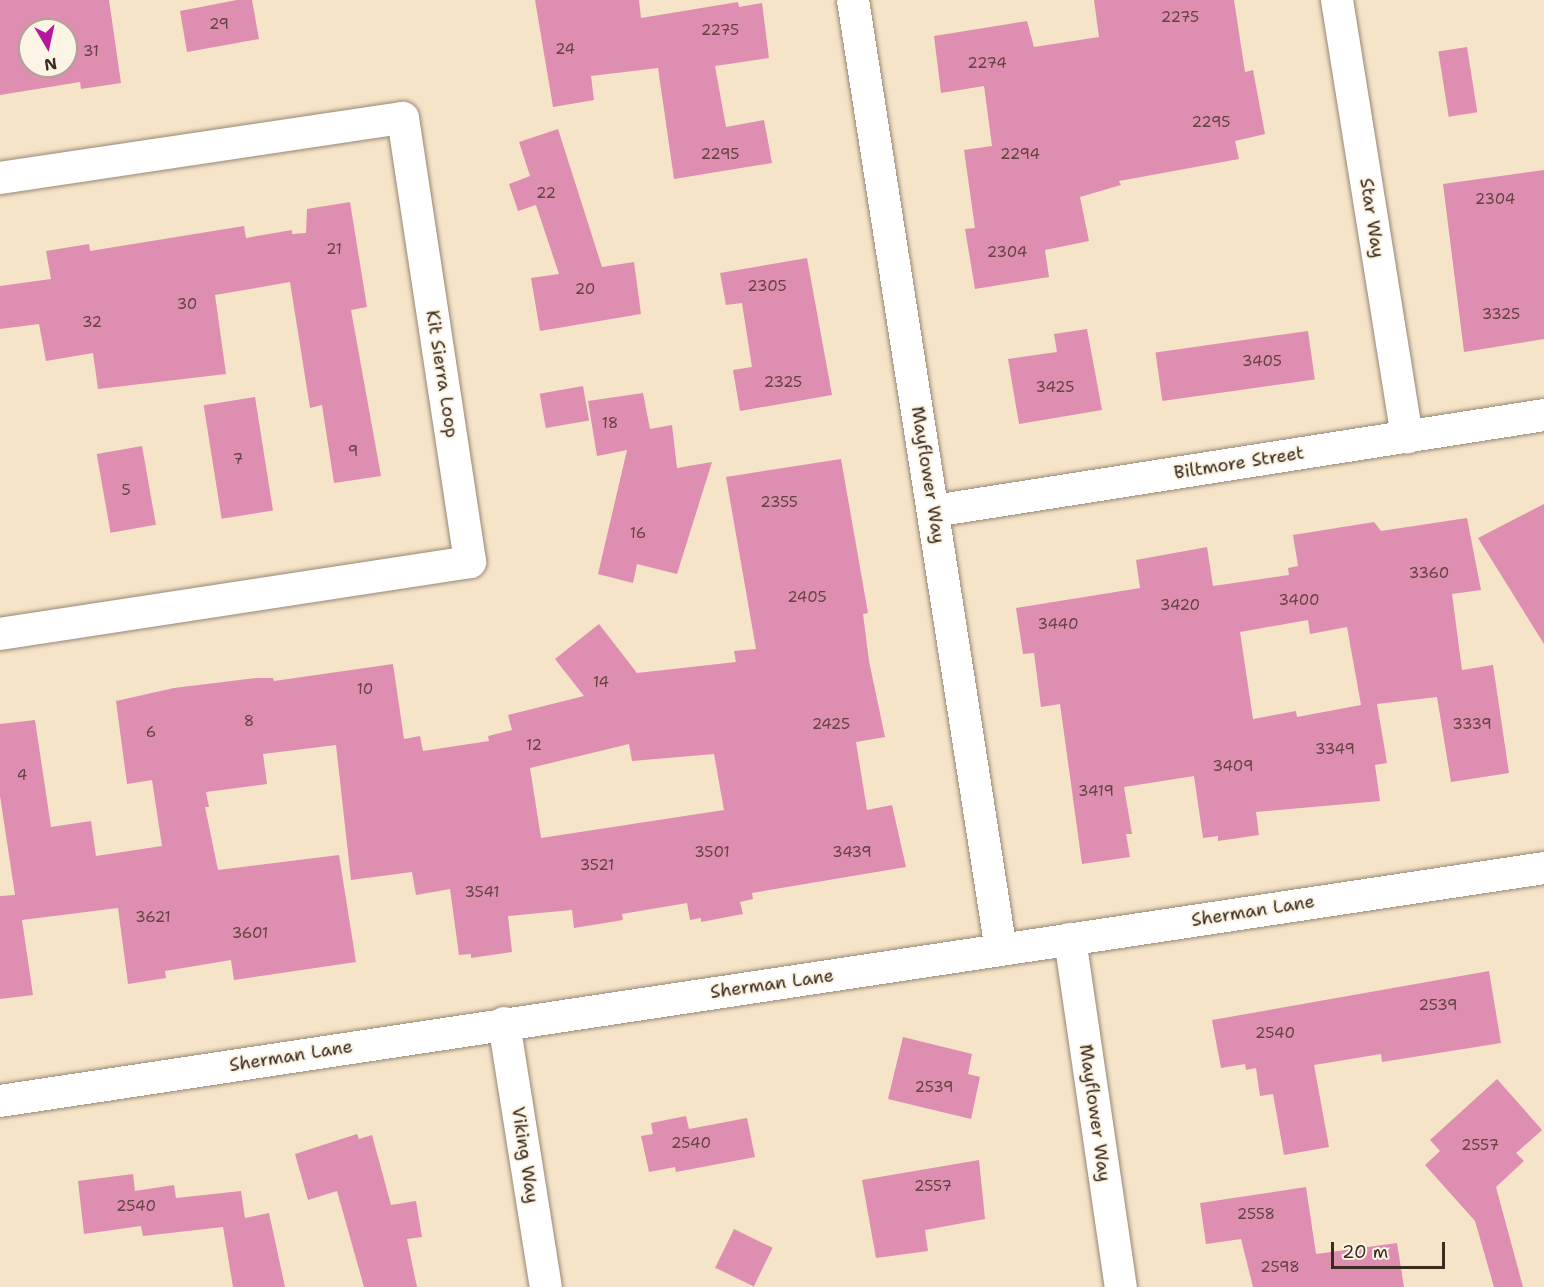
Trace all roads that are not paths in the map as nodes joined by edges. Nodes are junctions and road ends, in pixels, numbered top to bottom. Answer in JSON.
{"nodes":[{"id":1,"x":853,"y":0,"type":"edge"},
{"id":2,"x":1337,"y":0,"type":"edge"},
{"id":3,"x":0,"y":178,"type":"edge"},
{"id":4,"x":1544,"y":415,"type":"edge"},
{"id":5,"x":1407,"y":436,"type":"junction"},
{"id":6,"x":934,"y":511,"type":"junction"},
{"id":7,"x":0,"y":634,"type":"edge"},
{"id":8,"x":1544,"y":868,"type":"edge"},
{"id":9,"x":1070,"y":939,"type":"junction"},
{"id":10,"x":1001,"y":950,"type":"junction"},
{"id":11,"x":504,"y":1023,"type":"junction"},
{"id":12,"x":0,"y":1101,"type":"edge"},
{"id":13,"x":546,"y":1287,"type":"edge"},
{"id":14,"x":1121,"y":1287,"type":"edge"}],
"edges":[{"from":1,"to":6,"type":"street","name":"Mayflower Way"},
{"from":2,"to":5,"type":"street","name":"Star Way"},
{"from":3,"to":7,"type":"street","name":"Kit Sierra Loop"},
{"from":4,"to":5,"type":"street","name":"Biltmore Street"},
{"from":5,"to":6,"type":"street","name":"Biltmore Street"},
{"from":6,"to":10,"type":"street","name":"Mayflower Way"},
{"from":8,"to":9,"type":"street","name":"Sherman Lane"},
{"from":9,"to":10,"type":"street","name":"Sherman Lane"},
{"from":9,"to":14,"type":"street","name":"Mayflower Way"},
{"from":10,"to":11,"type":"street","name":"Sherman Lane"},
{"from":11,"to":12,"type":"street","name":"Sherman Lane"},
{"from":11,"to":13,"type":"street","name":"Viking Way"}]}
